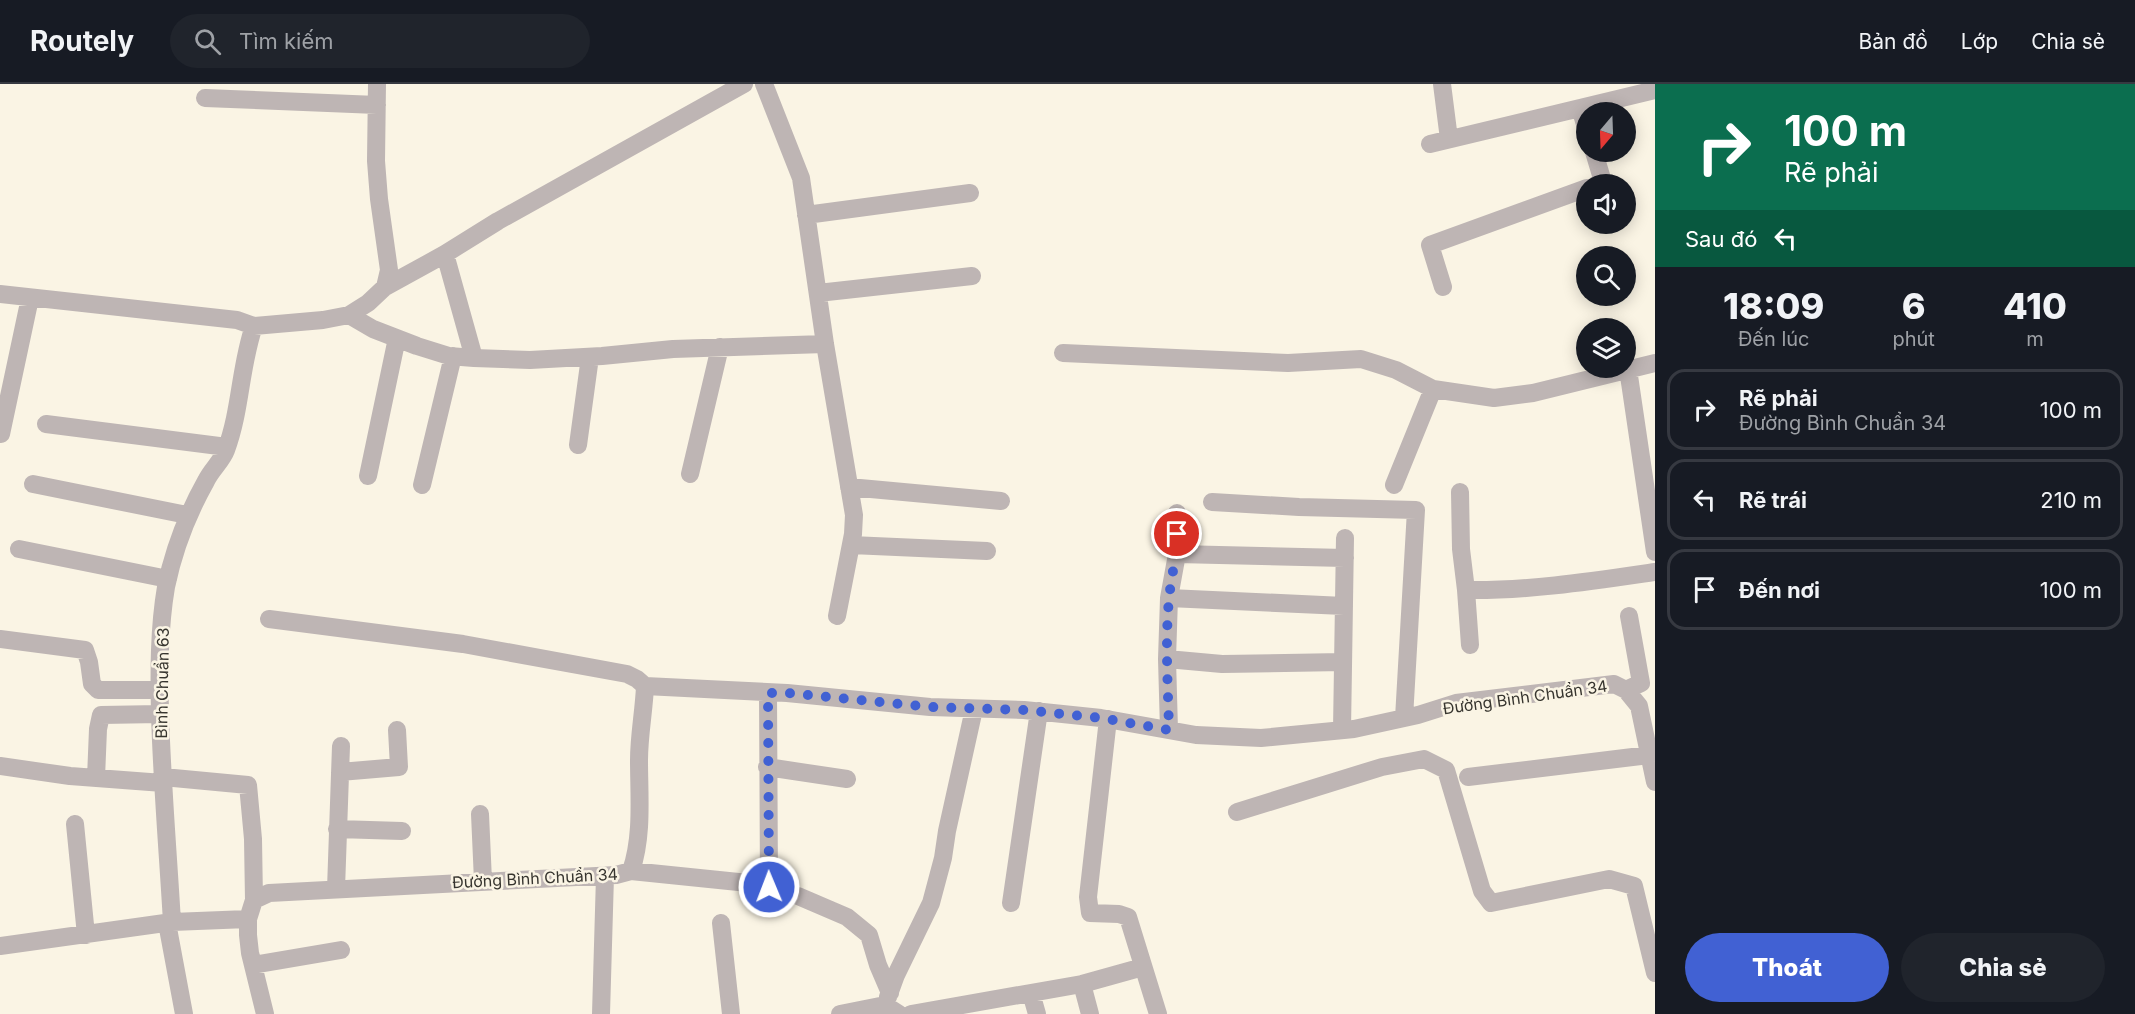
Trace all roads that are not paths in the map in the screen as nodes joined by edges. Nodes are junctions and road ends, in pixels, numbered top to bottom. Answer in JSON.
{"nodes":[{"id":1,"x":377,"y":84,"type":"edge"},
{"id":2,"x":744,"y":84,"type":"edge"},
{"id":3,"x":764,"y":84,"type":"edge"},
{"id":4,"x":1442,"y":84,"type":"edge"},
{"id":5,"x":1655,"y":90,"type":"edge"},
{"id":6,"x":205,"y":98,"type":"dead end"},
{"id":7,"x":1605,"y":102,"type":"edge"},
{"id":8,"x":377,"y":105,"type":"junction"},
{"id":9,"x":1576,"y":109,"type":"edge"},
{"id":10,"x":1449,"y":139,"type":"junction"},
{"id":11,"x":1430,"y":144,"type":"dead end"},
{"id":12,"x":1576,"y":192,"type":"edge"},
{"id":13,"x":970,"y":193,"type":"dead end"},
{"id":14,"x":806,"y":215,"type":"junction"},
{"id":15,"x":445,"y":254,"type":"junction"},
{"id":16,"x":972,"y":276,"type":"dead end"},
{"id":17,"x":385,"y":287,"type":"junction"},
{"id":18,"x":1443,"y":287,"type":"dead end"},
{"id":19,"x":818,"y":293,"type":"junction"},
{"id":20,"x":0,"y":294,"type":"edge"},
{"id":21,"x":30,"y":298,"type":"junction"},
{"id":22,"x":350,"y":315,"type":"junction"},
{"id":23,"x":254,"y":326,"type":"junction"},
{"id":24,"x":397,"y":338,"type":"junction"},
{"id":25,"x":825,"y":344,"type":"junction"},
{"id":26,"x":720,"y":347,"type":"junction"},
{"id":27,"x":1063,"y":353,"type":"dead end"},
{"id":28,"x":453,"y":356,"type":"junction"},
{"id":29,"x":590,"y":357,"type":"junction"},
{"id":30,"x":474,"y":358,"type":"junction"},
{"id":31,"x":1655,"y":363,"type":"edge"},
{"id":32,"x":1636,"y":367,"type":"edge"},
{"id":33,"x":1592,"y":378,"type":"edge"},
{"id":34,"x":1629,"y":378,"type":"edge"},
{"id":35,"x":1434,"y":389,"type":"junction"},
{"id":36,"x":46,"y":424,"type":"dead end"},
{"id":37,"x":2,"y":434,"type":"dead end"},
{"id":38,"x":578,"y":445,"type":"dead end"},
{"id":39,"x":226,"y":447,"type":"junction"},
{"id":40,"x":690,"y":474,"type":"dead end"},
{"id":41,"x":368,"y":476,"type":"dead end"},
{"id":42,"x":33,"y":484,"type":"dead end"},
{"id":43,"x":422,"y":485,"type":"dead end"},
{"id":44,"x":1394,"y":485,"type":"dead end"},
{"id":45,"x":849,"y":487,"type":"junction"},
{"id":46,"x":1460,"y":492,"type":"dead end"},
{"id":47,"x":1001,"y":501,"type":"dead end"},
{"id":48,"x":1212,"y":502,"type":"dead end"},
{"id":49,"x":1177,"y":513,"type":"dead end"},
{"id":50,"x":187,"y":515,"type":"junction"},
{"id":51,"x":1345,"y":538,"type":"dead end"},
{"id":52,"x":851,"y":545,"type":"junction"},
{"id":53,"x":19,"y":549,"type":"dead end"},
{"id":54,"x":987,"y":551,"type":"dead end"},
{"id":55,"x":1655,"y":552,"type":"edge"},
{"id":56,"x":1177,"y":554,"type":"junction"},
{"id":57,"x":1344,"y":558,"type":"junction"},
{"id":58,"x":1655,"y":572,"type":"edge"},
{"id":59,"x":168,"y":579,"type":"junction"},
{"id":60,"x":1466,"y":590,"type":"junction"},
{"id":61,"x":1169,"y":598,"type":"junction"},
{"id":62,"x":1344,"y":606,"type":"junction"},
{"id":63,"x":837,"y":616,"type":"dead end"},
{"id":64,"x":1629,"y":616,"type":"dead end"},
{"id":65,"x":269,"y":619,"type":"dead end"},
{"id":66,"x":0,"y":639,"type":"edge"},
{"id":67,"x":1470,"y":645,"type":"dead end"},
{"id":68,"x":1167,"y":659,"type":"junction"},
{"id":69,"x":1343,"y":662,"type":"junction"},
{"id":70,"x":645,"y":686,"type":"junction"},
{"id":71,"x":160,"y":690,"type":"junction"},
{"id":72,"x":1626,"y":690,"type":"junction"},
{"id":73,"x":768,"y":693,"type":"junction"},
{"id":74,"x":974,"y":709,"type":"junction"},
{"id":75,"x":1039,"y":711,"type":"junction"},
{"id":76,"x":160,"y":714,"type":"junction"},
{"id":77,"x":1404,"y":718,"type":"junction"},
{"id":78,"x":1108,"y":719,"type":"junction"},
{"id":79,"x":397,"y":730,"type":"dead end"},
{"id":80,"x":1169,"y":730,"type":"junction"},
{"id":81,"x":1342,"y":730,"type":"junction"},
{"id":82,"x":340,"y":746,"type":"dead end"},
{"id":83,"x":1649,"y":755,"type":"junction"},
{"id":84,"x":0,"y":766,"type":"edge"},
{"id":85,"x":767,"y":767,"type":"junction"},
{"id":86,"x":340,"y":772,"type":"junction"},
{"id":87,"x":1468,"y":777,"type":"dead end"},
{"id":88,"x":96,"y":778,"type":"junction"},
{"id":89,"x":847,"y":779,"type":"dead end"},
{"id":90,"x":163,"y":780,"type":"junction"},
{"id":91,"x":1655,"y":782,"type":"edge"},
{"id":92,"x":1237,"y":812,"type":"dead end"},
{"id":93,"x":480,"y":814,"type":"dead end"},
{"id":94,"x":75,"y":824,"type":"dead end"},
{"id":95,"x":337,"y":829,"type":"junction"},
{"id":96,"x":402,"y":831,"type":"dead end"},
{"id":97,"x":631,"y":871,"type":"junction"},
{"id":98,"x":605,"y":876,"type":"junction"},
{"id":99,"x":483,"y":881,"type":"junction"},
{"id":100,"x":769,"y":887,"type":"junction"},
{"id":101,"x":336,"y":889,"type":"junction"},
{"id":102,"x":254,"y":900,"type":"junction"},
{"id":103,"x":1011,"y":903,"type":"dead end"},
{"id":104,"x":248,"y":919,"type":"junction"},
{"id":105,"x":170,"y":923,"type":"junction"},
{"id":106,"x":721,"y":923,"type":"dead end"},
{"id":107,"x":86,"y":935,"type":"junction"},
{"id":108,"x":0,"y":946,"type":"edge"},
{"id":109,"x":341,"y":950,"type":"dead end"},
{"id":110,"x":253,"y":965,"type":"junction"},
{"id":111,"x":1143,"y":967,"type":"junction"},
{"id":112,"x":1655,"y":973,"type":"edge"},
{"id":113,"x":1082,"y":984,"type":"junction"},
{"id":114,"x":1031,"y":993,"type":"junction"},
{"id":115,"x":891,"y":1004,"type":"edge"},
{"id":116,"x":984,"y":1008,"type":"edge"},
{"id":117,"x":934,"y":1012,"type":"edge"},
{"id":118,"x":184,"y":1014,"type":"edge"},
{"id":119,"x":265,"y":1014,"type":"edge"},
{"id":120,"x":601,"y":1014,"type":"edge"},
{"id":121,"x":731,"y":1014,"type":"edge"},
{"id":122,"x":840,"y":1014,"type":"edge"},
{"id":123,"x":911,"y":1014,"type":"edge"},
{"id":124,"x":1037,"y":1014,"type":"edge"},
{"id":125,"x":1090,"y":1014,"type":"edge"},
{"id":126,"x":1158,"y":1014,"type":"edge"}],
"edges":[{"from":1,"to":8,"type":"street"},
{"from":2,"to":15,"type":"street"},
{"from":3,"to":14,"type":"street"},
{"from":4,"to":10,"type":"street"},
{"from":5,"to":7,"type":"street"},
{"from":6,"to":8,"type":"street"},
{"from":8,"to":17,"type":"street"},
{"from":9,"to":10,"type":"street"},
{"from":10,"to":11,"type":"street"},
{"from":12,"to":18,"type":"street"},
{"from":13,"to":14,"type":"street"},
{"from":14,"to":19,"type":"street"},
{"from":15,"to":17,"type":"street"},
{"from":15,"to":30,"type":"street"},
{"from":16,"to":19,"type":"street"},
{"from":17,"to":22,"type":"street"},
{"from":19,"to":25,"type":"street"},
{"from":20,"to":21,"type":"street"},
{"from":21,"to":23,"type":"street"},
{"from":21,"to":37,"type":"street"},
{"from":22,"to":23,"type":"street"},
{"from":22,"to":24,"type":"street"},
{"from":23,"to":39,"type":"street","name":"Bình Chuẩn 63"},
{"from":24,"to":28,"type":"street"},
{"from":24,"to":41,"type":"street"},
{"from":25,"to":26,"type":"street"},
{"from":25,"to":45,"type":"street"},
{"from":26,"to":29,"type":"street"},
{"from":26,"to":40,"type":"street"},
{"from":27,"to":35,"type":"street"},
{"from":28,"to":30,"type":"street"},
{"from":28,"to":43,"type":"street"},
{"from":29,"to":30,"type":"street"},
{"from":29,"to":38,"type":"street"},
{"from":31,"to":32,"type":"street"},
{"from":33,"to":35,"type":"street"},
{"from":34,"to":55,"type":"street"},
{"from":35,"to":44,"type":"street"},
{"from":36,"to":39,"type":"street"},
{"from":39,"to":50,"type":"street","name":"Bình Chuẩn 63"},
{"from":42,"to":50,"type":"street"},
{"from":45,"to":47,"type":"street"},
{"from":45,"to":52,"type":"street"},
{"from":46,"to":60,"type":"street"},
{"from":48,"to":77,"type":"street"},
{"from":49,"to":56,"type":"street"},
{"from":50,"to":59,"type":"street","name":"Bình Chuẩn 63"},
{"from":51,"to":57,"type":"street"},
{"from":52,"to":54,"type":"street"},
{"from":52,"to":63,"type":"street"},
{"from":53,"to":59,"type":"street"},
{"from":56,"to":57,"type":"street"},
{"from":56,"to":61,"type":"street"},
{"from":57,"to":62,"type":"street"},
{"from":58,"to":60,"type":"street"},
{"from":59,"to":71,"type":"street","name":"Bình Chuẩn 63"},
{"from":60,"to":67,"type":"street"},
{"from":61,"to":62,"type":"street"},
{"from":61,"to":68,"type":"street"},
{"from":62,"to":69,"type":"street"},
{"from":64,"to":72,"type":"street"},
{"from":65,"to":70,"type":"street"},
{"from":66,"to":71,"type":"street"},
{"from":68,"to":69,"type":"street"},
{"from":68,"to":80,"type":"street"},
{"from":69,"to":81,"type":"street"},
{"from":70,"to":73,"type":"street","name":"Đường Bình Chuẩn 34"},
{"from":70,"to":97,"type":"street","name":"Đường Bình Chuẩn 34"},
{"from":71,"to":76,"type":"street","name":"Bình Chuẩn 63"},
{"from":72,"to":77,"type":"street","name":"Đường Bình Chuẩn 34"},
{"from":72,"to":83,"type":"street","name":"Đường Bình Chuẩn 34"},
{"from":73,"to":74,"type":"street","name":"Đường Bình Chuẩn 34"},
{"from":73,"to":85,"type":"street"},
{"from":74,"to":75,"type":"street","name":"Đường Bình Chuẩn 34"},
{"from":74,"to":115,"type":"street"},
{"from":75,"to":78,"type":"street","name":"Đường Bình Chuẩn 34"},
{"from":75,"to":103,"type":"street"},
{"from":76,"to":88,"type":"street"},
{"from":76,"to":90,"type":"street","name":"Bình Chuẩn 63"},
{"from":77,"to":81,"type":"street","name":"Đường Bình Chuẩn 34"},
{"from":78,"to":80,"type":"street","name":"Đường Bình Chuẩn 34"},
{"from":78,"to":111,"type":"street"},
{"from":79,"to":86,"type":"street"},
{"from":80,"to":81,"type":"street","name":"Đường Bình Chuẩn 34"},
{"from":82,"to":86,"type":"street"},
{"from":83,"to":87,"type":"street"},
{"from":83,"to":91,"type":"street","name":"Đường Bình Chuẩn 34"},
{"from":84,"to":88,"type":"street"},
{"from":85,"to":89,"type":"street"},
{"from":85,"to":100,"type":"street"},
{"from":86,"to":95,"type":"street"},
{"from":88,"to":90,"type":"street"},
{"from":90,"to":102,"type":"street"},
{"from":90,"to":105,"type":"street","name":"Bình Chuẩn 63"},
{"from":92,"to":112,"type":"street"},
{"from":93,"to":99,"type":"street"},
{"from":94,"to":107,"type":"street"},
{"from":95,"to":96,"type":"street"},
{"from":95,"to":101,"type":"street"},
{"from":97,"to":98,"type":"street","name":"Đường Bình Chuẩn 34"},
{"from":97,"to":100,"type":"street"},
{"from":98,"to":99,"type":"street","name":"Đường Bình Chuẩn 34"},
{"from":98,"to":120,"type":"street"},
{"from":99,"to":101,"type":"street","name":"Đường Bình Chuẩn 34"},
{"from":100,"to":115,"type":"street"},
{"from":101,"to":102,"type":"street","name":"Đường Bình Chuẩn 34"},
{"from":102,"to":104,"type":"street"},
{"from":104,"to":105,"type":"street"},
{"from":104,"to":110,"type":"street"},
{"from":105,"to":107,"type":"street"},
{"from":105,"to":118,"type":"street","name":"Bình Chuẩn 63"},
{"from":106,"to":121,"type":"street"},
{"from":107,"to":108,"type":"street"},
{"from":109,"to":110,"type":"street"},
{"from":110,"to":119,"type":"street"},
{"from":111,"to":113,"type":"street"},
{"from":111,"to":126,"type":"street"},
{"from":113,"to":114,"type":"street"},
{"from":113,"to":125,"type":"street"},
{"from":114,"to":116,"type":"street"},
{"from":114,"to":124,"type":"street"},
{"from":115,"to":122,"type":"street"},
{"from":116,"to":117,"type":"street"},
{"from":117,"to":123,"type":"street"}]}
